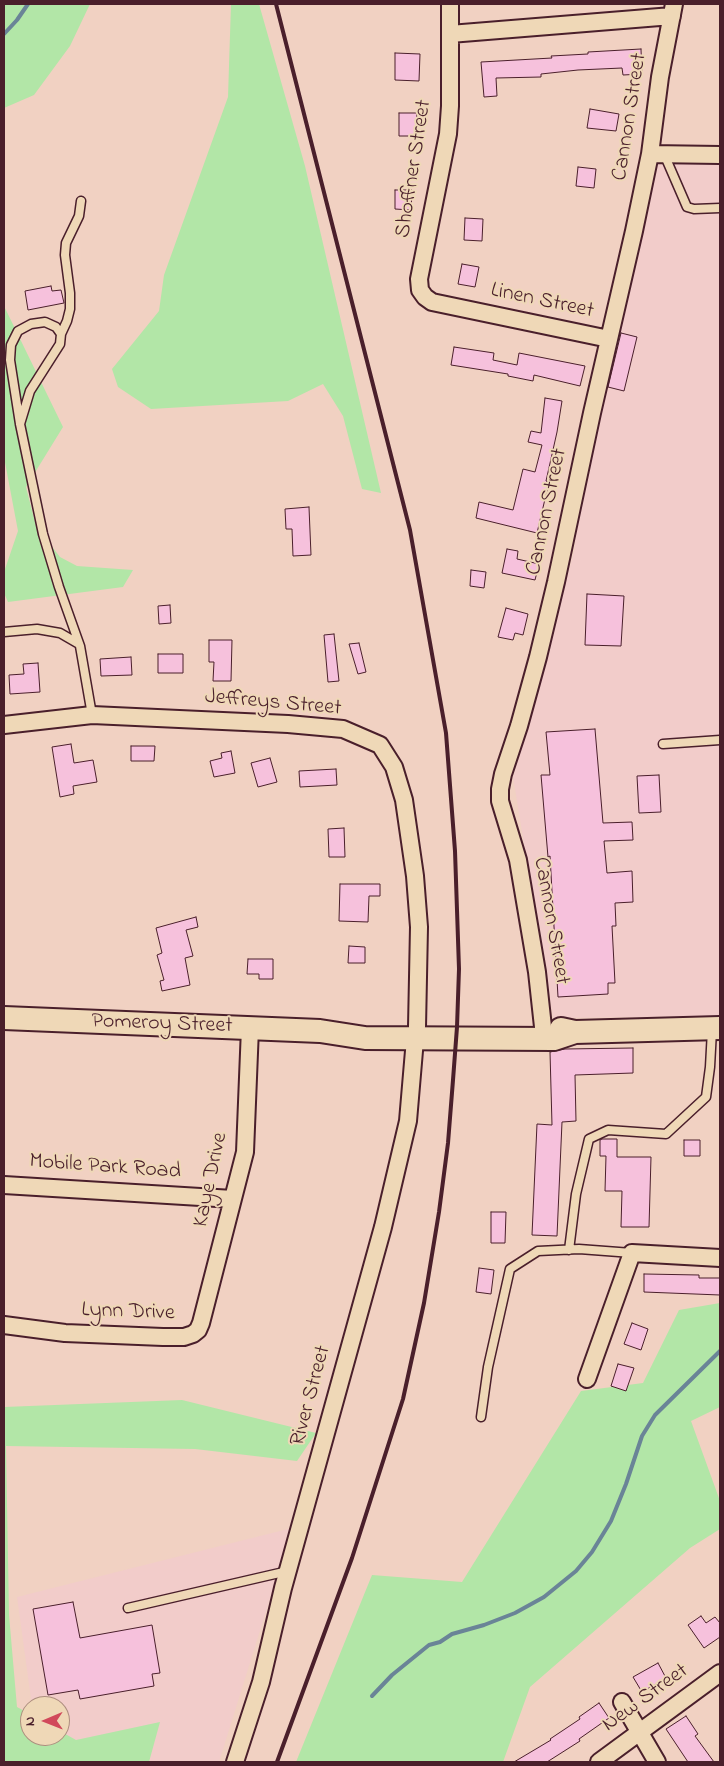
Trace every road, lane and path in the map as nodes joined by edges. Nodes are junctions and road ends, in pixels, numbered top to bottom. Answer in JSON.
{"nodes":[{"id":1,"x":450,"y":4,"type":"edge"},
{"id":2,"x":673,"y":10,"type":"edge"},
{"id":3,"x":450,"y":34,"type":"junction"},
{"id":4,"x":657,"y":154,"type":"junction"},
{"id":5,"x":720,"y":155,"type":"edge"},
{"id":6,"x":81,"y":201,"type":"dead end"},
{"id":7,"x":720,"y":208,"type":"edge"},
{"id":8,"x":466,"y":309,"type":"joint"},
{"id":9,"x":61,"y":334,"type":"junction"},
{"id":10,"x":610,"y":339,"type":"junction"},
{"id":11,"x":20,"y":424,"type":"junction"},
{"id":12,"x":4,"y":632,"type":"edge"},
{"id":13,"x":79,"y":644,"type":"junction"},
{"id":14,"x":92,"y":715,"type":"junction"},
{"id":15,"x":4,"y":725,"type":"edge"},
{"id":16,"x":720,"y":740,"type":"edge"},
{"id":17,"x":663,"y":744,"type":"dead end"},
{"id":18,"x":418,"y":927,"type":"joint"},
{"id":19,"x":4,"y":1018,"type":"edge"},
{"id":20,"x":543,"y":1027,"type":"junction"},
{"id":21,"x":250,"y":1028,"type":"junction"},
{"id":22,"x":716,"y":1028,"type":"edge"},
{"id":23,"x":575,"y":1032,"type":"junction"},
{"id":24,"x":416,"y":1033,"type":"junction"},
{"id":25,"x":4,"y":1184,"type":"edge"},
{"id":26,"x":233,"y":1199,"type":"junction"},
{"id":27,"x":569,"y":1250,"type":"junction"},
{"id":28,"x":632,"y":1253,"type":"junction"},
{"id":29,"x":720,"y":1258,"type":"edge"},
{"id":30,"x":212,"y":1281,"type":"joint"},
{"id":31,"x":4,"y":1325,"type":"edge"},
{"id":32,"x":587,"y":1379,"type":"dead end"},
{"id":33,"x":481,"y":1417,"type":"dead end"},
{"id":34,"x":288,"y":1571,"type":"junction"},
{"id":35,"x":128,"y":1608,"type":"dead end"},
{"id":36,"x":720,"y":1673,"type":"edge"},
{"id":37,"x":622,"y":1702,"type":"dead end"},
{"id":38,"x":639,"y":1732,"type":"junction"},
{"id":39,"x":236,"y":1762,"type":"edge"},
{"id":40,"x":599,"y":1762,"type":"edge"},
{"id":41,"x":657,"y":1762,"type":"edge"}],
"edges":[{"from":1,"to":3,"type":"street","name":"Shoffner Street"},
{"from":2,"to":3,"type":"street"},
{"from":2,"to":4,"type":"street","name":"Cannon Street"},
{"from":3,"to":8,"type":"street","name":"Shoffner Street"},
{"from":4,"to":5,"type":"street"},
{"from":4,"to":7,"type":"lane"},
{"from":4,"to":10,"type":"street","name":"Cannon Street"},
{"from":6,"to":9,"type":"lane"},
{"from":8,"to":10,"type":"street","name":"Linen Street"},
{"from":9,"to":11,"type":"lane"},
{"from":9,"to":11,"type":"lane"},
{"from":10,"to":20,"type":"street","name":"Cannon Street"},
{"from":11,"to":13,"type":"lane"},
{"from":12,"to":13,"type":"lane"},
{"from":13,"to":14,"type":"lane"},
{"from":14,"to":15,"type":"street","name":"Jeffreys Street"},
{"from":14,"to":18,"type":"street","name":"Jeffreys Street"},
{"from":16,"to":17,"type":"lane"},
{"from":18,"to":24,"type":"street","name":"River Street"},
{"from":19,"to":21,"type":"street","name":"Pomeroy Street"},
{"from":20,"to":23,"type":"street","name":"Pomeroy Street"},
{"from":20,"to":24,"type":"street","name":"Pomeroy Street"},
{"from":21,"to":24,"type":"street","name":"Pomeroy Street"},
{"from":21,"to":26,"type":"street","name":"Kaye Drive"},
{"from":22,"to":23,"type":"street","name":"Pomeroy Street"},
{"from":22,"to":27,"type":"lane"},
{"from":23,"to":24,"type":"street","name":"Pomeroy Street"},
{"from":24,"to":34,"type":"street","name":"River Street"},
{"from":25,"to":26,"type":"street","name":"Mobile Park Road"},
{"from":26,"to":30,"type":"street","name":"Kaye Drive"},
{"from":27,"to":28,"type":"lane"},
{"from":27,"to":33,"type":"lane"},
{"from":28,"to":29,"type":"street"},
{"from":28,"to":32,"type":"street"},
{"from":30,"to":31,"type":"street","name":"Lynn Drive"},
{"from":34,"to":35,"type":"lane"},
{"from":34,"to":39,"type":"street","name":"River Street"},
{"from":36,"to":38,"type":"street","name":"New Street"},
{"from":37,"to":38,"type":"street"},
{"from":38,"to":40,"type":"street","name":"New Street"},
{"from":38,"to":41,"type":"street"}]}
